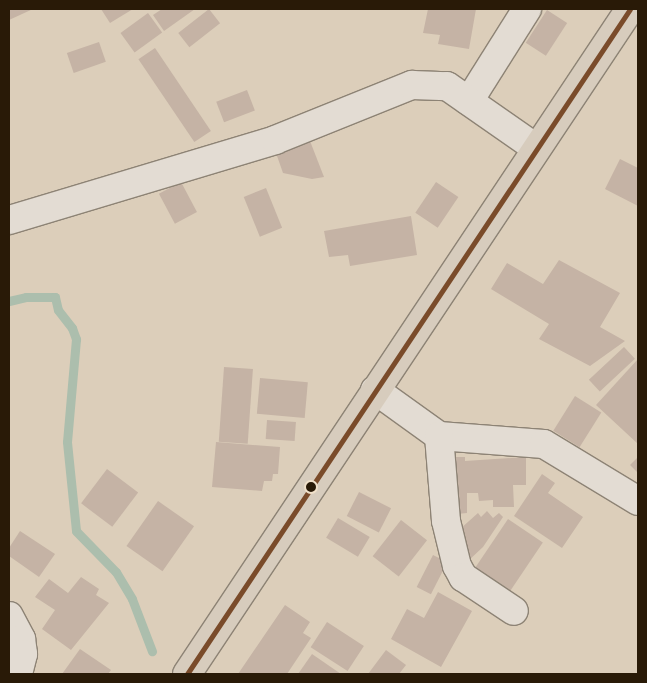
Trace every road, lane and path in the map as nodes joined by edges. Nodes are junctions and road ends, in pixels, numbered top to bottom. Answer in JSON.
{"nodes":[{"id":1,"x":527,"y":9,"type":"edge"},
{"id":2,"x":633,"y":11,"type":"edge"},
{"id":3,"x":469,"y":101,"type":"junction"},
{"id":4,"x":536,"y":148,"type":"junction"},
{"id":5,"x":9,"y":220,"type":"edge"},
{"id":6,"x":375,"y":390,"type":"junction"},
{"id":7,"x":439,"y":436,"type":"junction"},
{"id":8,"x":638,"y":501,"type":"edge"},
{"id":9,"x":514,"y":611,"type":"dead end"},
{"id":10,"x":9,"y":616,"type":"edge"},
{"id":11,"x":18,"y":674,"type":"edge"},
{"id":12,"x":188,"y":674,"type":"edge"}],
"edges":[{"from":1,"to":3,"type":"street"},
{"from":2,"to":4,"type":"highway"},
{"from":3,"to":4,"type":"street"},
{"from":3,"to":5,"type":"street"},
{"from":4,"to":6,"type":"highway"},
{"from":6,"to":7,"type":"street"},
{"from":6,"to":12,"type":"highway"},
{"from":7,"to":8,"type":"street"},
{"from":7,"to":9,"type":"street"},
{"from":10,"to":11,"type":"street"}]}
